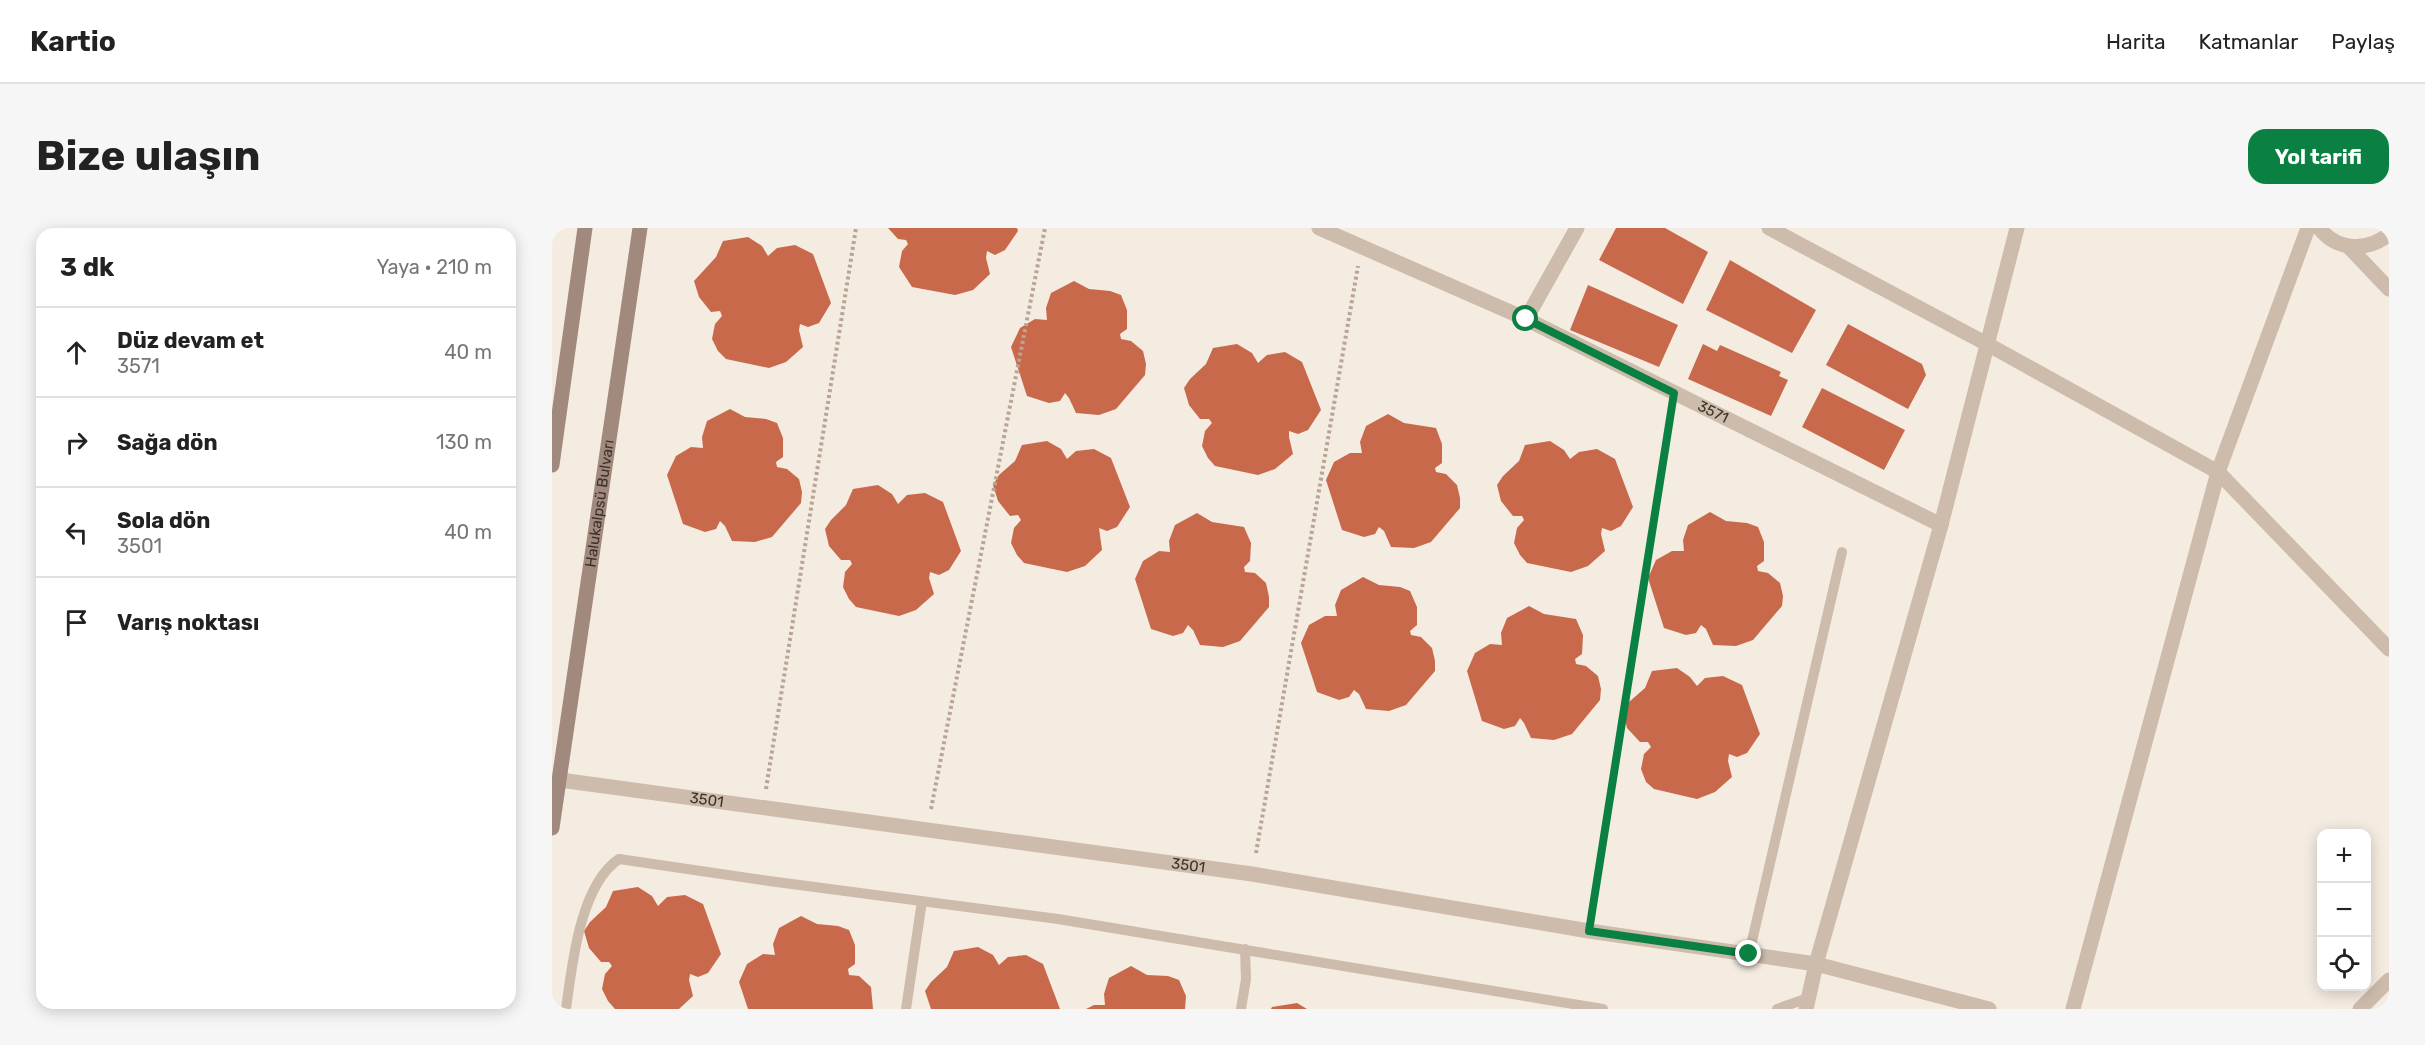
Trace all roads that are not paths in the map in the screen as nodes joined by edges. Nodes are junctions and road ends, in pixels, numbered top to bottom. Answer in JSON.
{"nodes":[{"id":1,"x":585,"y":228,"type":"edge"},
{"id":2,"x":640,"y":228,"type":"edge"},
{"id":3,"x":1319,"y":228,"type":"edge"},
{"id":4,"x":1577,"y":228,"type":"edge"},
{"id":5,"x":1769,"y":228,"type":"edge"},
{"id":6,"x":2017,"y":228,"type":"edge"},
{"id":7,"x":2308,"y":228,"type":"edge"},
{"id":8,"x":2319,"y":228,"type":"edge"},
{"id":9,"x":2389,"y":234,"type":"edge"},
{"id":10,"x":2349,"y":247,"type":"junction"},
{"id":11,"x":2389,"y":289,"type":"edge"},
{"id":12,"x":1526,"y":319,"type":"junction"},
{"id":13,"x":1987,"y":344,"type":"junction"},
{"id":14,"x":552,"y":465,"type":"edge"},
{"id":15,"x":2218,"y":472,"type":"junction"},
{"id":16,"x":1941,"y":525,"type":"junction"},
{"id":17,"x":1842,"y":552,"type":"dead end"},
{"id":18,"x":2389,"y":650,"type":"edge"},
{"id":19,"x":560,"y":780,"type":"junction"},
{"id":20,"x":552,"y":828,"type":"edge"},
{"id":21,"x":922,"y":901,"type":"junction"},
{"id":22,"x":1245,"y":949,"type":"junction"},
{"id":23,"x":1749,"y":954,"type":"junction"},
{"id":24,"x":1816,"y":964,"type":"junction"},
{"id":25,"x":2389,"y":980,"type":"edge"},
{"id":26,"x":1807,"y":1004,"type":"edge"},
{"id":27,"x":1574,"y":1006,"type":"edge"},
{"id":28,"x":566,"y":1009,"type":"edge"},
{"id":29,"x":906,"y":1009,"type":"edge"},
{"id":30,"x":1241,"y":1009,"type":"edge"},
{"id":31,"x":1603,"y":1009,"type":"edge"},
{"id":32,"x":1777,"y":1009,"type":"edge"},
{"id":33,"x":1989,"y":1009,"type":"edge"},
{"id":34,"x":2073,"y":1009,"type":"edge"},
{"id":35,"x":2360,"y":1009,"type":"edge"}],
"edges":[{"from":1,"to":14,"type":"main road"},
{"from":2,"to":19,"type":"main road","name":"Halukalpsü Bulvarı"},
{"from":3,"to":12,"type":"street","name":"3571"},
{"from":4,"to":12,"type":"street"},
{"from":5,"to":13,"type":"street"},
{"from":6,"to":13,"type":"street"},
{"from":7,"to":15,"type":"street"},
{"from":8,"to":10,"type":"street"},
{"from":9,"to":10,"type":"street"},
{"from":10,"to":11,"type":"street"},
{"from":12,"to":16,"type":"street","name":"3571"},
{"from":13,"to":15,"type":"street"},
{"from":13,"to":16,"type":"street"},
{"from":15,"to":18,"type":"street"},
{"from":15,"to":34,"type":"street"},
{"from":16,"to":24,"type":"street"},
{"from":17,"to":23,"type":"lane"},
{"from":19,"to":20,"type":"main road","name":"Halukalpsü Bulvarı"},
{"from":19,"to":23,"type":"street","name":"3501"},
{"from":21,"to":22,"type":"lane"},
{"from":21,"to":28,"type":"lane"},
{"from":21,"to":29,"type":"lane"},
{"from":22,"to":27,"type":"lane"},
{"from":22,"to":30,"type":"lane"},
{"from":23,"to":24,"type":"street","name":"3501"},
{"from":24,"to":26,"type":"street"},
{"from":24,"to":33,"type":"street","name":"3501"},
{"from":25,"to":35,"type":"street"},
{"from":26,"to":32,"type":"lane"},
{"from":27,"to":31,"type":"lane"}]}
